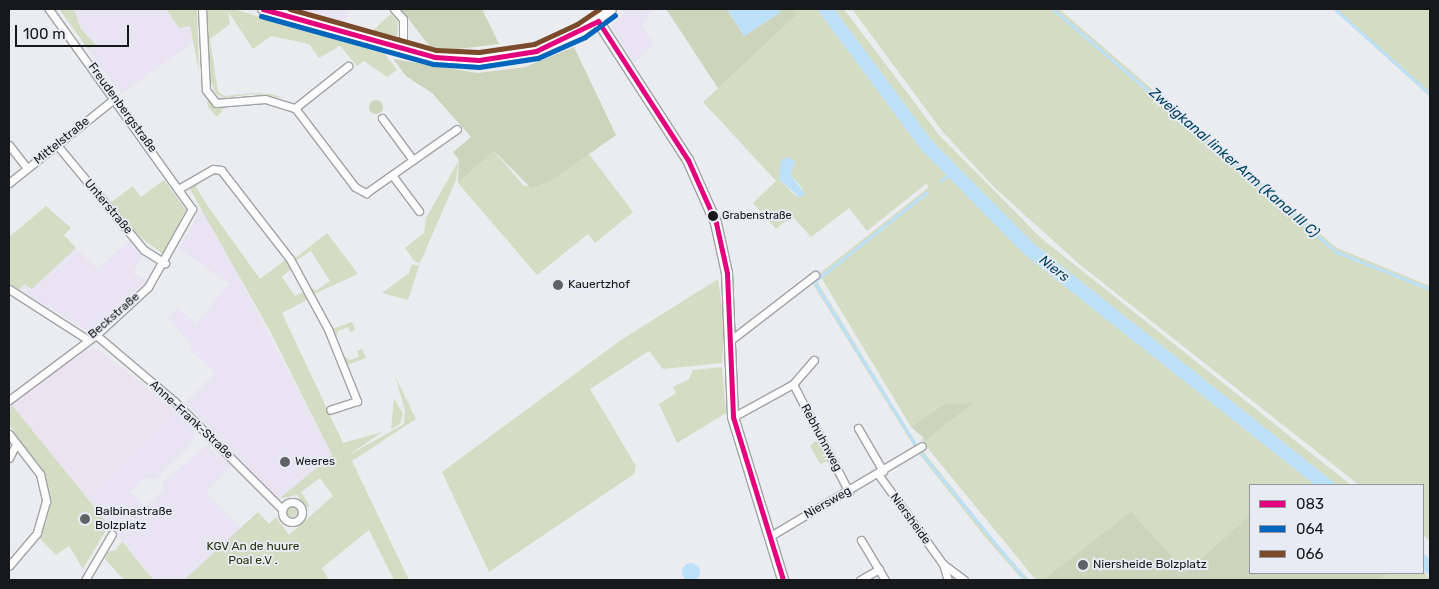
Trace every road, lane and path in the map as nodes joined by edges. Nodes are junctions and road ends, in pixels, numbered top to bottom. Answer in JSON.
{"nodes":[{"id":1,"x":49,"y":9,"type":"edge"},
{"id":2,"x":202,"y":9,"type":"edge"},
{"id":3,"x":263,"y":9,"type":"edge"},
{"id":4,"x":394,"y":9,"type":"edge"},
{"id":5,"x":611,"y":9,"type":"edge"},
{"id":6,"x":598,"y":21,"type":"junction"},
{"id":7,"x":403,"y":49,"type":"junction"},
{"id":8,"x":348,"y":66,"type":"dead end"},
{"id":9,"x":115,"y":98,"type":"junction"},
{"id":10,"x":294,"y":108,"type":"junction"},
{"id":11,"x":382,"y":118,"type":"dead end"},
{"id":12,"x":457,"y":129,"type":"dead end"},
{"id":13,"x":9,"y":145,"type":"edge"},
{"id":14,"x":57,"y":145,"type":"junction"},
{"id":15,"x":413,"y":160,"type":"junction"},
{"id":16,"x":28,"y":168,"type":"junction"},
{"id":17,"x":392,"y":175,"type":"junction"},
{"id":18,"x":9,"y":183,"type":"edge"},
{"id":19,"x":180,"y":188,"type":"junction"},
{"id":20,"x":192,"y":209,"type":"joint"},
{"id":21,"x":418,"y":211,"type":"dead end"},
{"id":22,"x":166,"y":262,"type":"junction"},
{"id":23,"x":815,"y":275,"type":"dead end"},
{"id":24,"x":9,"y":288,"type":"edge"},
{"id":25,"x":96,"y":335,"type":"junction"},
{"id":26,"x":732,"y":339,"type":"junction"},
{"id":27,"x":88,"y":340,"type":"junction"},
{"id":28,"x":814,"y":360,"type":"dead end"},
{"id":29,"x":792,"y":384,"type":"junction"},
{"id":30,"x":9,"y":400,"type":"edge"},
{"id":31,"x":330,"y":410,"type":"dead end"},
{"id":32,"x":733,"y":417,"type":"junction"},
{"id":33,"x":858,"y":428,"type":"dead end"},
{"id":34,"x":9,"y":434,"type":"edge"},
{"id":35,"x":16,"y":444,"type":"junction"},
{"id":36,"x":922,"y":446,"type":"dead end"},
{"id":37,"x":9,"y":458,"type":"edge"},
{"id":38,"x":880,"y":472,"type":"junction"},
{"id":39,"x":849,"y":492,"type":"junction"},
{"id":40,"x":282,"y":509,"type":"dead end"},
{"id":41,"x":112,"y":534,"type":"dead end"},
{"id":42,"x":772,"y":535,"type":"junction"},
{"id":43,"x":861,"y":540,"type":"dead end"},
{"id":44,"x":943,"y":564,"type":"junction"},
{"id":45,"x":9,"y":566,"type":"edge"},
{"id":46,"x":879,"y":570,"type":"junction"},
{"id":47,"x":85,"y":580,"type":"edge"},
{"id":48,"x":783,"y":580,"type":"edge"},
{"id":49,"x":860,"y":580,"type":"edge"},
{"id":50,"x":885,"y":580,"type":"edge"},
{"id":51,"x":948,"y":580,"type":"edge"},
{"id":52,"x":964,"y":580,"type":"edge"}],
"edges":[{"from":1,"to":9,"type":"street","name":"Freudenbergstraße"},
{"from":2,"to":10,"type":"street"},
{"from":3,"to":7,"type":"street"},
{"from":4,"to":7,"type":"street"},
{"from":5,"to":6,"type":"street"},
{"from":6,"to":7,"type":"street"},
{"from":6,"to":26,"type":"street"},
{"from":8,"to":10,"type":"street"},
{"from":9,"to":14,"type":"street","name":"Mittelstraße"},
{"from":9,"to":19,"type":"street","name":"Freudenbergstraße"},
{"from":10,"to":17,"type":"street"},
{"from":11,"to":15,"type":"street"},
{"from":12,"to":15,"type":"street"},
{"from":13,"to":16,"type":"street"},
{"from":14,"to":16,"type":"street","name":"Mittelstraße"},
{"from":14,"to":22,"type":"street","name":"Unterstraße"},
{"from":15,"to":17,"type":"street"},
{"from":16,"to":18,"type":"street","name":"Mittelstraße"},
{"from":17,"to":21,"type":"street"},
{"from":19,"to":20,"type":"street","name":"Freudenbergstraße"},
{"from":19,"to":31,"type":"street"},
{"from":20,"to":22,"type":"street","name":"Beckstraße"},
{"from":22,"to":25,"type":"street","name":"Beckstraße"},
{"from":23,"to":26,"type":"street"},
{"from":24,"to":27,"type":"street"},
{"from":25,"to":27,"type":"street","name":"Beckstraße"},
{"from":25,"to":40,"type":"street","name":"Anne-Frank-Straße"},
{"from":26,"to":32,"type":"street"},
{"from":27,"to":30,"type":"street","name":"Beckstraße"},
{"from":28,"to":29,"type":"street"},
{"from":29,"to":32,"type":"street"},
{"from":29,"to":39,"type":"street","name":"Rebhuhnweg"},
{"from":32,"to":42,"type":"street"},
{"from":33,"to":38,"type":"street"},
{"from":34,"to":35,"type":"street"},
{"from":35,"to":37,"type":"street"},
{"from":35,"to":45,"type":"street"},
{"from":36,"to":38,"type":"street","name":"Niersweg"},
{"from":38,"to":39,"type":"street","name":"Niersweg"},
{"from":38,"to":44,"type":"street","name":"Niersheide"},
{"from":39,"to":42,"type":"street","name":"Niersweg"},
{"from":41,"to":47,"type":"street"},
{"from":42,"to":48,"type":"street"},
{"from":43,"to":46,"type":"street"},
{"from":44,"to":51,"type":"street","name":"Niersheide"},
{"from":44,"to":52,"type":"street","name":"Niersheide"},
{"from":46,"to":49,"type":"street"},
{"from":46,"to":50,"type":"street"}]}
